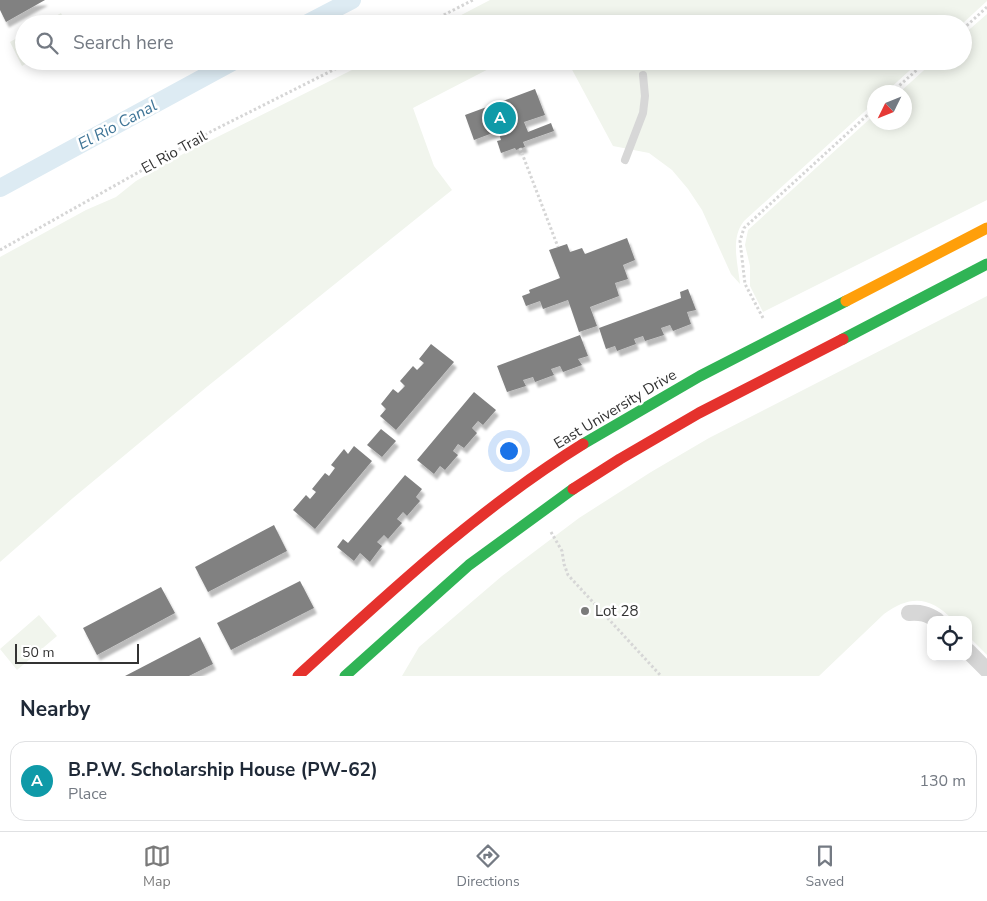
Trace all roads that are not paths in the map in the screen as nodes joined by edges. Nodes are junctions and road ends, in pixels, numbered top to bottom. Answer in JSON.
{"nodes":[{"id":1,"x":643,"y":75,"type":"dead end"},
{"id":2,"x":625,"y":160,"type":"dead end"},
{"id":3,"x":987,"y":228,"type":"edge"},
{"id":4,"x":987,"y":264,"type":"edge"},
{"id":5,"x":909,"y":614,"type":"dead end"},
{"id":6,"x":931,"y":616,"type":"edge"},
{"id":7,"x":972,"y":655,"type":"edge"},
{"id":8,"x":987,"y":670,"type":"edge"},
{"id":9,"x":298,"y":676,"type":"edge"},
{"id":10,"x":345,"y":676,"type":"edge"}],
"edges":[{"from":1,"to":2,"type":"lane"},
{"from":3,"to":9,"type":"street","name":"East University Drive"},
{"from":4,"to":10,"type":"street"},
{"from":5,"to":6,"type":"street"},
{"from":7,"to":8,"type":"street"}]}
